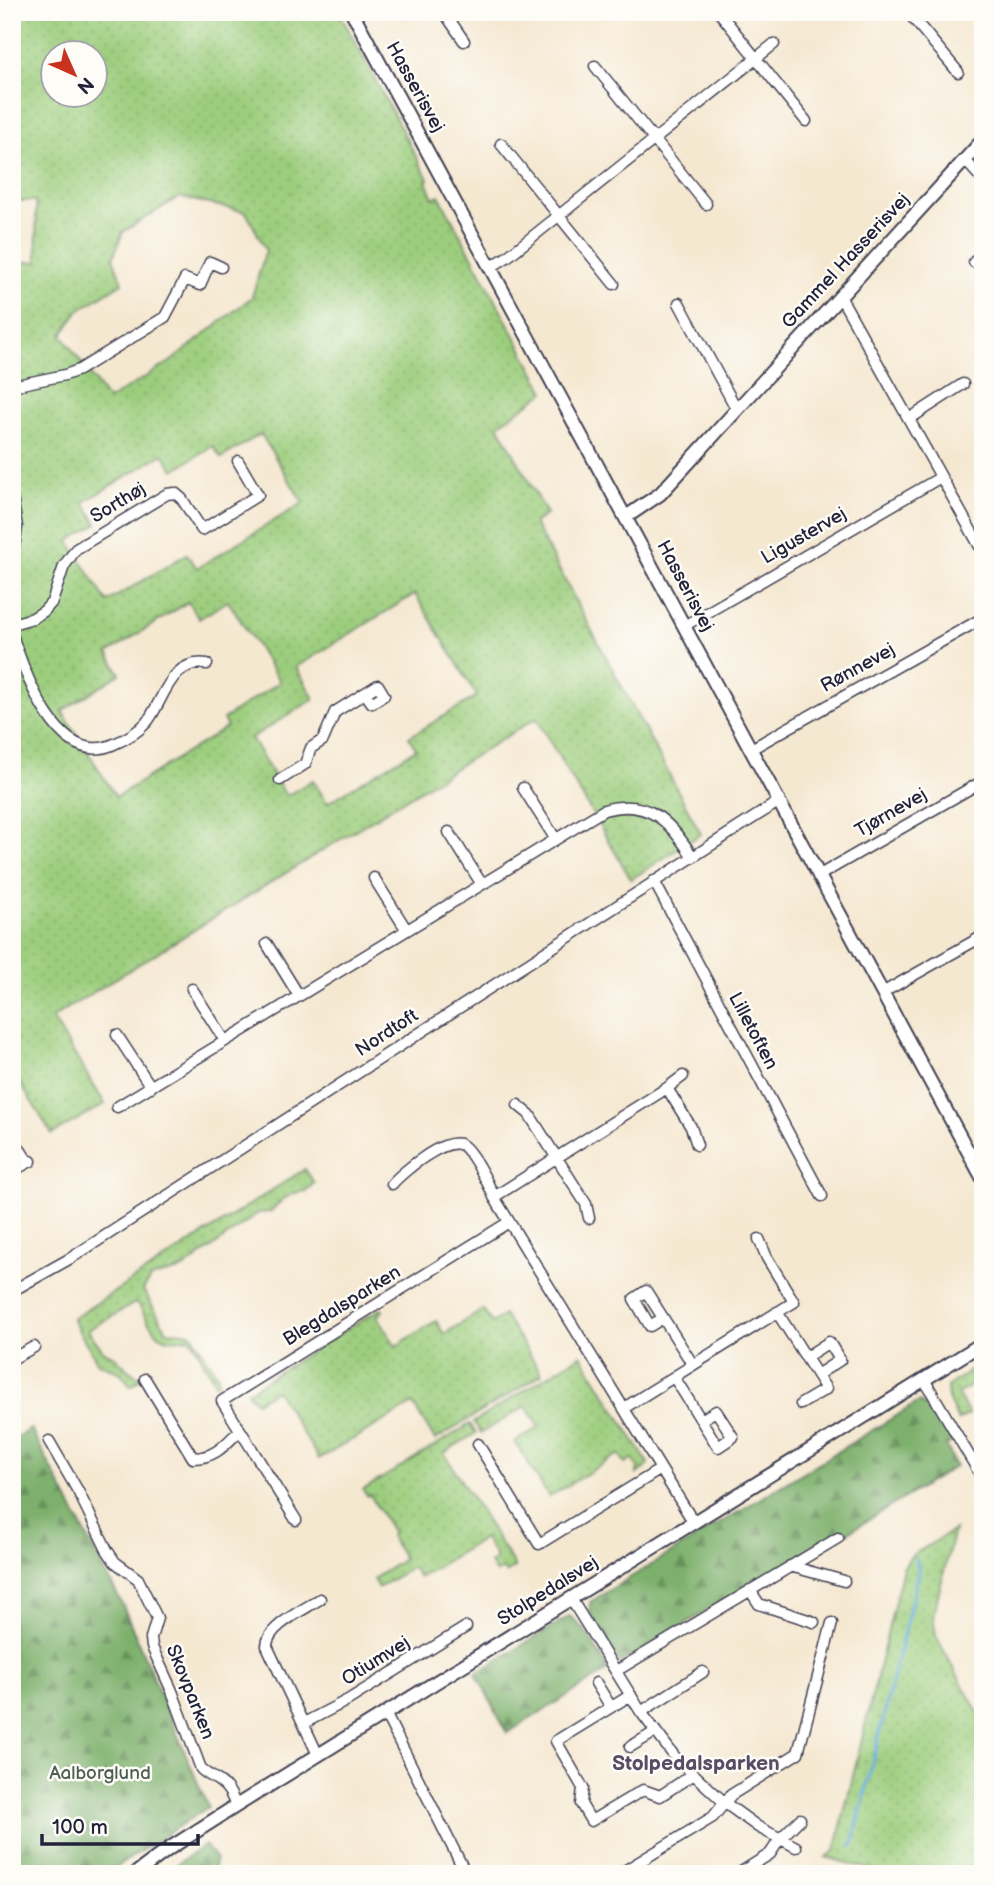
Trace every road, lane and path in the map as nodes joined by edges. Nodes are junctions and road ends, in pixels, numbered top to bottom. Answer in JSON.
{"nodes":[{"id":1,"x":352,"y":12,"type":"edge"},
{"id":2,"x":444,"y":12,"type":"edge"},
{"id":3,"x":719,"y":12,"type":"edge"},
{"id":4,"x":908,"y":12,"type":"edge"},
{"id":5,"x":464,"y":41,"type":"dead end"},
{"id":6,"x":774,"y":44,"type":"dead end"},
{"id":7,"x":756,"y":59,"type":"junction"},
{"id":8,"x":595,"y":66,"type":"dead end"},
{"id":9,"x":958,"y":72,"type":"dead end"},
{"id":10,"x":806,"y":121,"type":"dead end"},
{"id":11,"x":653,"y":139,"type":"junction"},
{"id":12,"x":983,"y":140,"type":"edge"},
{"id":13,"x":501,"y":144,"type":"dead end"},
{"id":14,"x":965,"y":160,"type":"junction"},
{"id":15,"x":983,"y":180,"type":"edge"},
{"id":16,"x":706,"y":204,"type":"dead end"},
{"id":17,"x":559,"y":215,"type":"junction"},
{"id":18,"x":983,"y":253,"type":"edge"},
{"id":19,"x":974,"y":262,"type":"dead end"},
{"id":20,"x":220,"y":267,"type":"dead end"},
{"id":21,"x":491,"y":267,"type":"junction"},
{"id":22,"x":614,"y":284,"type":"dead end"},
{"id":23,"x":840,"y":296,"type":"junction"},
{"id":24,"x":679,"y":303,"type":"dead end"},
{"id":25,"x":963,"y":384,"type":"dead end"},
{"id":26,"x":12,"y":386,"type":"edge"},
{"id":27,"x":736,"y":408,"type":"junction"},
{"id":28,"x":909,"y":419,"type":"junction"},
{"id":29,"x":238,"y":461,"type":"dead end"},
{"id":30,"x":941,"y":477,"type":"junction"},
{"id":31,"x":12,"y":497,"type":"edge"},
{"id":32,"x":626,"y":517,"type":"junction"},
{"id":33,"x":983,"y":552,"type":"edge"},
{"id":34,"x":12,"y":561,"type":"edge"},
{"id":35,"x":983,"y":618,"type":"edge"},
{"id":36,"x":12,"y":624,"type":"edge"},
{"id":37,"x":684,"y":626,"type":"junction"},
{"id":38,"x":12,"y":635,"type":"edge"},
{"id":39,"x":207,"y":664,"type":"dead end"},
{"id":40,"x":365,"y":693,"type":"dead end"},
{"id":41,"x":751,"y":749,"type":"junction"},
{"id":42,"x":280,"y":780,"type":"dead end"},
{"id":43,"x":983,"y":781,"type":"edge"},
{"id":44,"x":523,"y":788,"type":"dead end"},
{"id":45,"x":778,"y":802,"type":"junction"},
{"id":46,"x":449,"y":832,"type":"dead end"},
{"id":47,"x":555,"y":838,"type":"junction"},
{"id":48,"x":692,"y":856,"type":"junction"},
{"id":49,"x":818,"y":876,"type":"junction"},
{"id":50,"x":374,"y":878,"type":"dead end"},
{"id":51,"x":654,"y":881,"type":"junction"},
{"id":52,"x":481,"y":883,"type":"junction"},
{"id":53,"x":406,"y":929,"type":"junction"},
{"id":54,"x":983,"y":936,"type":"edge"},
{"id":55,"x":267,"y":944,"type":"dead end"},
{"id":56,"x":192,"y":989,"type":"dead end"},
{"id":57,"x":882,"y":993,"type":"junction"},
{"id":58,"x":299,"y":996,"type":"junction"},
{"id":59,"x":117,"y":1035,"type":"dead end"},
{"id":60,"x":225,"y":1041,"type":"junction"},
{"id":61,"x":683,"y":1076,"type":"dead end"},
{"id":62,"x":151,"y":1087,"type":"junction"},
{"id":63,"x":667,"y":1088,"type":"junction"},
{"id":64,"x":519,"y":1105,"type":"dead end"},
{"id":65,"x":117,"y":1107,"type":"dead end"},
{"id":66,"x":12,"y":1137,"type":"edge"},
{"id":67,"x":697,"y":1145,"type":"dead end"},
{"id":68,"x":556,"y":1157,"type":"junction"},
{"id":69,"x":12,"y":1171,"type":"edge"},
{"id":70,"x":983,"y":1179,"type":"edge"},
{"id":71,"x":392,"y":1184,"type":"dead end"},
{"id":72,"x":494,"y":1196,"type":"junction"},
{"id":73,"x":822,"y":1196,"type":"dead end"},
{"id":74,"x":589,"y":1218,"type":"dead end"},
{"id":75,"x":509,"y":1222,"type":"junction"},
{"id":76,"x":759,"y":1239,"type":"dead end"},
{"id":77,"x":12,"y":1291,"type":"edge"},
{"id":78,"x":777,"y":1312,"type":"junction"},
{"id":79,"x":663,"y":1318,"type":"dead end"},
{"id":80,"x":983,"y":1343,"type":"edge"},
{"id":81,"x":34,"y":1347,"type":"dead end"},
{"id":82,"x":806,"y":1357,"type":"junction"},
{"id":83,"x":12,"y":1359,"type":"edge"},
{"id":84,"x":693,"y":1365,"type":"junction"},
{"id":85,"x":817,"y":1374,"type":"junction"},
{"id":86,"x":674,"y":1377,"type":"junction"},
{"id":87,"x":145,"y":1379,"type":"dead end"},
{"id":88,"x":925,"y":1381,"type":"junction"},
{"id":89,"x":801,"y":1404,"type":"dead end"},
{"id":90,"x":624,"y":1408,"type":"junction"},
{"id":91,"x":702,"y":1420,"type":"dead end"},
{"id":92,"x":240,"y":1430,"type":"junction"},
{"id":93,"x":49,"y":1441,"type":"dead end"},
{"id":94,"x":478,"y":1444,"type":"dead end"},
{"id":95,"x":661,"y":1469,"type":"junction"},
{"id":96,"x":983,"y":1479,"type":"edge"},
{"id":97,"x":296,"y":1520,"type":"dead end"},
{"id":98,"x":694,"y":1522,"type":"junction"},
{"id":99,"x":838,"y":1538,"type":"dead end"},
{"id":100,"x":790,"y":1566,"type":"junction"},
{"id":101,"x":844,"y":1581,"type":"dead end"},
{"id":102,"x":750,"y":1590,"type":"junction"},
{"id":103,"x":320,"y":1599,"type":"dead end"},
{"id":104,"x":571,"y":1599,"type":"junction"},
{"id":105,"x":814,"y":1622,"type":"dead end"},
{"id":106,"x":832,"y":1623,"type":"dead end"},
{"id":107,"x":466,"y":1627,"type":"dead end"},
{"id":108,"x":616,"y":1671,"type":"junction"},
{"id":109,"x":704,"y":1672,"type":"dead end"},
{"id":110,"x":596,"y":1683,"type":"dead end"},
{"id":111,"x":631,"y":1695,"type":"junction"},
{"id":112,"x":611,"y":1707,"type":"junction"},
{"id":113,"x":641,"y":1712,"type":"junction"},
{"id":114,"x":385,"y":1713,"type":"junction"},
{"id":115,"x":303,"y":1723,"type":"junction"},
{"id":116,"x":654,"y":1732,"type":"junction"},
{"id":117,"x":630,"y":1747,"type":"dead end"},
{"id":118,"x":318,"y":1755,"type":"junction"},
{"id":119,"x":692,"y":1775,"type":"junction"},
{"id":120,"x":725,"y":1803,"type":"junction"},
{"id":121,"x":236,"y":1806,"type":"junction"},
{"id":122,"x":800,"y":1819,"type":"dead end"},
{"id":123,"x":780,"y":1839,"type":"junction"},
{"id":124,"x":796,"y":1847,"type":"dead end"},
{"id":125,"x":621,"y":1873,"type":"edge"},
{"id":126,"x":135,"y":1874,"type":"edge"},
{"id":127,"x":467,"y":1874,"type":"edge"},
{"id":128,"x":738,"y":1874,"type":"edge"}],
"edges":[{"from":1,"to":21,"type":"street","name":"Hasserisvej"},
{"from":2,"to":5,"type":"street"},
{"from":3,"to":7,"type":"street"},
{"from":4,"to":9,"type":"street"},
{"from":6,"to":7,"type":"street"},
{"from":7,"to":10,"type":"street"},
{"from":7,"to":11,"type":"street"},
{"from":8,"to":11,"type":"street"},
{"from":11,"to":16,"type":"street"},
{"from":11,"to":17,"type":"street"},
{"from":12,"to":14,"type":"street","name":"Gammel Hasserisvej"},
{"from":13,"to":17,"type":"street"},
{"from":14,"to":15,"type":"street"},
{"from":14,"to":23,"type":"street","name":"Gammel Hasserisvej"},
{"from":17,"to":21,"type":"street"},
{"from":17,"to":22,"type":"street"},
{"from":18,"to":19,"type":"street"},
{"from":20,"to":26,"type":"street"},
{"from":21,"to":32,"type":"street","name":"Hasserisvej"},
{"from":23,"to":27,"type":"street","name":"Gammel Hasserisvej"},
{"from":23,"to":28,"type":"street"},
{"from":24,"to":27,"type":"street"},
{"from":25,"to":28,"type":"street"},
{"from":27,"to":32,"type":"street","name":"Gammel Hasserisvej"},
{"from":28,"to":30,"type":"street"},
{"from":29,"to":36,"type":"street","name":"Sorthøj"},
{"from":30,"to":33,"type":"street"},
{"from":30,"to":37,"type":"street","name":"Ligustervej"},
{"from":31,"to":34,"type":"street"},
{"from":32,"to":37,"type":"street","name":"Hasserisvej"},
{"from":35,"to":41,"type":"street","name":"Rønnevej"},
{"from":37,"to":41,"type":"street","name":"Hasserisvej"},
{"from":38,"to":39,"type":"street"},
{"from":40,"to":42,"type":"street"},
{"from":41,"to":45,"type":"street","name":"Hasserisvej"},
{"from":43,"to":49,"type":"street","name":"Tjørnevej"},
{"from":44,"to":47,"type":"street"},
{"from":45,"to":48,"type":"street","name":"Nordtoft"},
{"from":45,"to":49,"type":"street","name":"Hasserisvej"},
{"from":46,"to":52,"type":"street"},
{"from":47,"to":48,"type":"street"},
{"from":47,"to":52,"type":"street"},
{"from":48,"to":51,"type":"street","name":"Nordtoft"},
{"from":49,"to":57,"type":"street","name":"Hasserisvej"},
{"from":50,"to":53,"type":"street"},
{"from":51,"to":73,"type":"street","name":"Lilletoften"},
{"from":51,"to":77,"type":"street","name":"Nordtoft"},
{"from":52,"to":53,"type":"street"},
{"from":53,"to":58,"type":"street"},
{"from":54,"to":57,"type":"street"},
{"from":55,"to":58,"type":"street"},
{"from":56,"to":60,"type":"street"},
{"from":57,"to":70,"type":"street","name":"Hasserisvej"},
{"from":58,"to":60,"type":"street"},
{"from":59,"to":62,"type":"street"},
{"from":60,"to":62,"type":"street"},
{"from":61,"to":63,"type":"street"},
{"from":62,"to":65,"type":"street"},
{"from":63,"to":67,"type":"street"},
{"from":63,"to":68,"type":"street"},
{"from":64,"to":68,"type":"street"},
{"from":66,"to":69,"type":"street"},
{"from":68,"to":72,"type":"street"},
{"from":68,"to":74,"type":"street"},
{"from":71,"to":72,"type":"street"},
{"from":72,"to":75,"type":"street"},
{"from":75,"to":90,"type":"street"},
{"from":75,"to":92,"type":"street","name":"Blegdalsparken"},
{"from":76,"to":78,"type":"street"},
{"from":78,"to":82,"type":"street"},
{"from":78,"to":84,"type":"street"},
{"from":79,"to":84,"type":"street"},
{"from":80,"to":88,"type":"street","name":"Stolpedalsvej"},
{"from":81,"to":83,"type":"street"},
{"from":82,"to":85,"type":"street"},
{"from":82,"to":85,"type":"street"},
{"from":84,"to":86,"type":"street"},
{"from":85,"to":89,"type":"street"},
{"from":86,"to":90,"type":"street"},
{"from":86,"to":91,"type":"street"},
{"from":87,"to":92,"type":"street"},
{"from":88,"to":96,"type":"street"},
{"from":88,"to":98,"type":"street","name":"Stolpedalsvej"},
{"from":90,"to":95,"type":"street"},
{"from":92,"to":97,"type":"street","name":"Blegdalsparken"},
{"from":93,"to":121,"type":"street","name":"Skovparken"},
{"from":94,"to":95,"type":"street"},
{"from":95,"to":98,"type":"street"},
{"from":98,"to":104,"type":"street","name":"Stolpedalsvej"},
{"from":99,"to":100,"type":"street"},
{"from":100,"to":101,"type":"street"},
{"from":100,"to":102,"type":"street"},
{"from":102,"to":105,"type":"street"},
{"from":102,"to":108,"type":"street"},
{"from":103,"to":115,"type":"street"},
{"from":104,"to":108,"type":"street"},
{"from":104,"to":114,"type":"street","name":"Stolpedalsvej"},
{"from":106,"to":120,"type":"street"},
{"from":107,"to":115,"type":"street","name":"Otiumvej"},
{"from":108,"to":111,"type":"street"},
{"from":109,"to":113,"type":"street"},
{"from":110,"to":112,"type":"street"},
{"from":111,"to":112,"type":"street"},
{"from":111,"to":113,"type":"street"},
{"from":112,"to":119,"type":"street"},
{"from":113,"to":116,"type":"street"},
{"from":114,"to":118,"type":"street","name":"Stolpedalsvej"},
{"from":114,"to":127,"type":"street"},
{"from":115,"to":118,"type":"street"},
{"from":116,"to":117,"type":"street"},
{"from":116,"to":119,"type":"street"},
{"from":118,"to":121,"type":"street","name":"Stolpedalsvej"},
{"from":119,"to":120,"type":"street"},
{"from":120,"to":123,"type":"street"},
{"from":120,"to":125,"type":"street"},
{"from":121,"to":126,"type":"street","name":"Stolpedalsvej"},
{"from":122,"to":123,"type":"street"},
{"from":123,"to":124,"type":"street"},
{"from":123,"to":128,"type":"street"}]}
